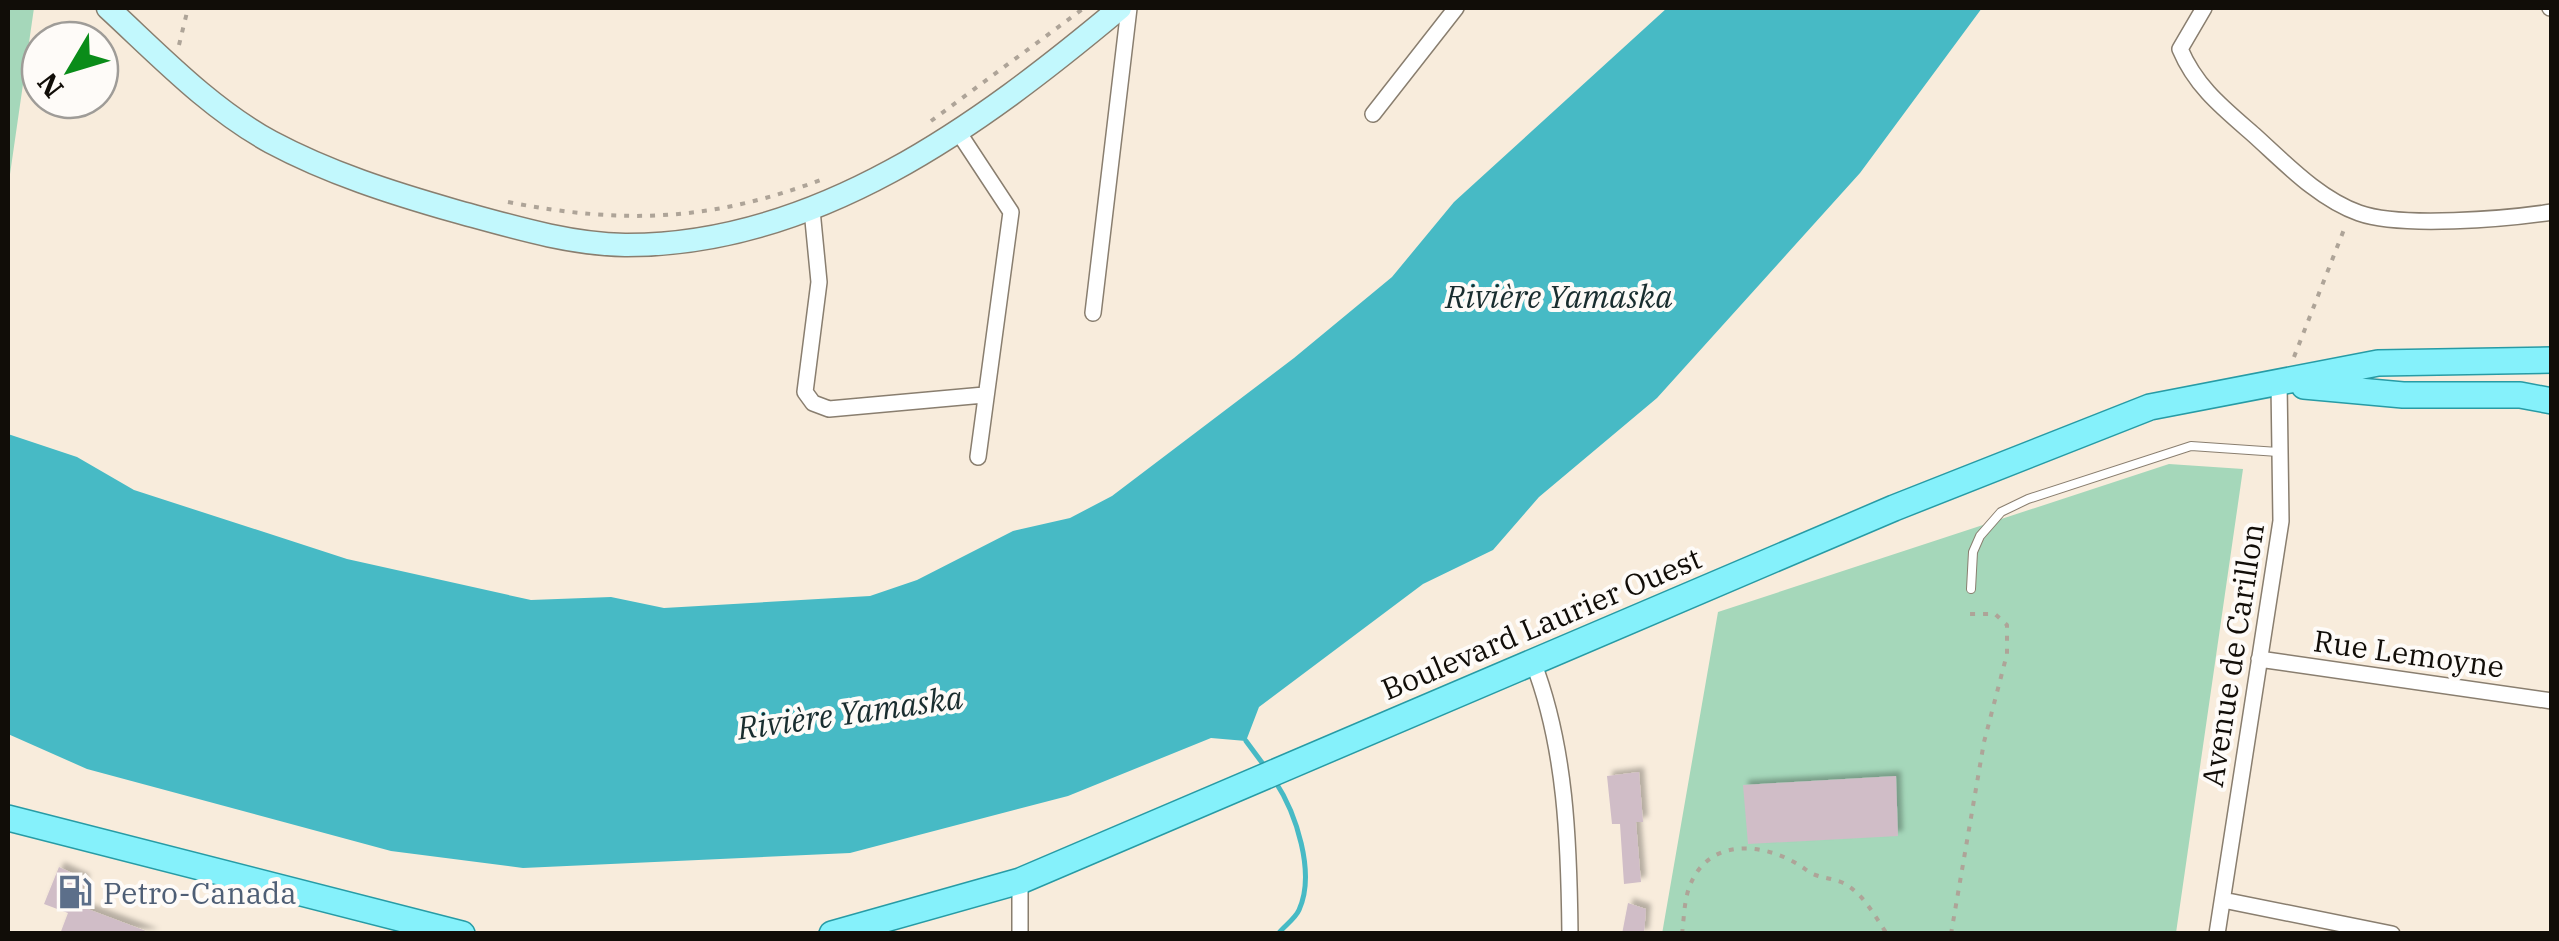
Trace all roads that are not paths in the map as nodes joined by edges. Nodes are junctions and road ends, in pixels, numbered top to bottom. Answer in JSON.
{"nodes":[{"id":1,"x":108,"y":8,"type":"edge"},
{"id":2,"x":1120,"y":8,"type":"edge"},
{"id":3,"x":1129,"y":8,"type":"edge"},
{"id":4,"x":1456,"y":8,"type":"edge"},
{"id":5,"x":2204,"y":8,"type":"edge"},
{"id":6,"x":1373,"y":114,"type":"dead end"},
{"id":7,"x":957,"y":130,"type":"junction"},
{"id":8,"x":812,"y":210,"type":"junction"},
{"id":9,"x":2552,"y":212,"type":"edge"},
{"id":10,"x":1093,"y":314,"type":"dead end"},
{"id":11,"x":2552,"y":360,"type":"edge"},
{"id":12,"x":2279,"y":384,"type":"junction"},
{"id":13,"x":984,"y":395,"type":"junction"},
{"id":14,"x":2552,"y":401,"type":"edge"},
{"id":15,"x":2282,"y":452,"type":"junction"},
{"id":16,"x":978,"y":457,"type":"dead end"},
{"id":17,"x":1971,"y":590,"type":"dead end"},
{"id":18,"x":2258,"y":659,"type":"junction"},
{"id":19,"x":1533,"y":662,"type":"junction"},
{"id":20,"x":2552,"y":701,"type":"edge"},
{"id":21,"x":8,"y":818,"type":"edge"},
{"id":22,"x":1020,"y":881,"type":"junction"},
{"id":23,"x":2223,"y":900,"type":"junction"},
{"id":24,"x":462,"y":934,"type":"edge"},
{"id":25,"x":832,"y":934,"type":"edge"},
{"id":26,"x":1020,"y":934,"type":"edge"},
{"id":27,"x":1570,"y":934,"type":"edge"},
{"id":28,"x":2217,"y":934,"type":"edge"},
{"id":29,"x":2392,"y":934,"type":"edge"}],
"edges":[{"from":1,"to":8,"type":"street"},
{"from":2,"to":7,"type":"street"},
{"from":3,"to":10,"type":"street"},
{"from":4,"to":6,"type":"street"},
{"from":5,"to":9,"type":"street"},
{"from":7,"to":8,"type":"street"},
{"from":7,"to":13,"type":"street"},
{"from":8,"to":13,"type":"street"},
{"from":11,"to":12,"type":"main road","name":"Boulevard Laurier Ouest"},
{"from":12,"to":14,"type":"main road","name":"Boulevard Laurier Ouest"},
{"from":12,"to":15,"type":"street","name":"Avenue de Carillon"},
{"from":12,"to":19,"type":"main road","name":"Boulevard Laurier Ouest"},
{"from":13,"to":16,"type":"street"},
{"from":15,"to":17,"type":"lane"},
{"from":15,"to":18,"type":"street","name":"Avenue de Carillon"},
{"from":18,"to":20,"type":"street","name":"Rue Lemoyne"},
{"from":18,"to":23,"type":"street","name":"Avenue de Carillon"},
{"from":19,"to":22,"type":"main road","name":"Boulevard Laurier Ouest"},
{"from":19,"to":27,"type":"street"},
{"from":21,"to":24,"type":"main road"},
{"from":22,"to":25,"type":"main road","name":"Boulevard Laurier Ouest"},
{"from":22,"to":26,"type":"street"},
{"from":23,"to":28,"type":"street","name":"Avenue de Carillon"},
{"from":23,"to":29,"type":"street"}]}
